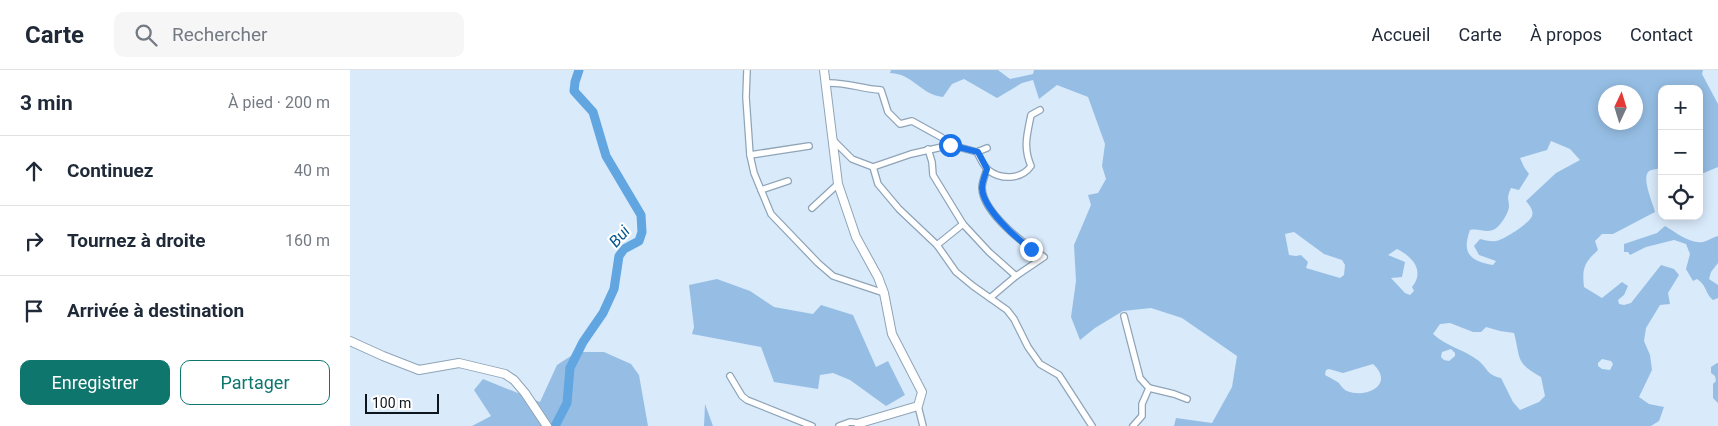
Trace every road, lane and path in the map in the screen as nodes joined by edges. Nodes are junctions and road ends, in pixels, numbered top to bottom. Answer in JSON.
{"nodes":[{"id":1,"x":747,"y":70,"type":"edge"},
{"id":2,"x":824,"y":70,"type":"edge"},
{"id":3,"x":826,"y":83,"type":"junction"},
{"id":4,"x":1040,"y":110,"type":"dead end"},
{"id":5,"x":833,"y":140,"type":"junction"},
{"id":6,"x":950,"y":145,"type":"junction"},
{"id":7,"x":809,"y":146,"type":"dead end"},
{"id":8,"x":987,"y":148,"type":"dead end"},
{"id":9,"x":928,"y":149,"type":"junction"},
{"id":10,"x":978,"y":152,"type":"junction"},
{"id":11,"x":750,"y":155,"type":"junction"},
{"id":12,"x":873,"y":167,"type":"junction"},
{"id":13,"x":987,"y":169,"type":"junction"},
{"id":14,"x":788,"y":181,"type":"dead end"},
{"id":15,"x":838,"y":184,"type":"junction"},
{"id":16,"x":761,"y":190,"type":"junction"},
{"id":17,"x":812,"y":208,"type":"dead end"},
{"id":18,"x":964,"y":224,"type":"junction"},
{"id":19,"x":937,"y":245,"type":"junction"},
{"id":20,"x":1016,"y":276,"type":"junction"},
{"id":21,"x":884,"y":293,"type":"junction"},
{"id":22,"x":990,"y":298,"type":"junction"},
{"id":23,"x":1124,"y":316,"type":"dead end"},
{"id":24,"x":350,"y":341,"type":"edge"},
{"id":25,"x":730,"y":376,"type":"dead end"},
{"id":26,"x":1149,"y":388,"type":"junction"},
{"id":27,"x":1187,"y":399,"type":"dead end"},
{"id":28,"x":918,"y":406,"type":"junction"},
{"id":29,"x":860,"y":425,"type":"edge"},
{"id":30,"x":547,"y":426,"type":"edge"},
{"id":31,"x":812,"y":426,"type":"edge"},
{"id":32,"x":839,"y":426,"type":"edge"},
{"id":33,"x":923,"y":426,"type":"edge"},
{"id":34,"x":1092,"y":426,"type":"edge"},
{"id":35,"x":1133,"y":426,"type":"edge"}],
"edges":[{"from":1,"to":11,"type":"street"},
{"from":2,"to":3,"type":"street"},
{"from":3,"to":5,"type":"street"},
{"from":3,"to":6,"type":"street"},
{"from":4,"to":13,"type":"street"},
{"from":5,"to":12,"type":"street"},
{"from":5,"to":15,"type":"street"},
{"from":6,"to":9,"type":"street"},
{"from":6,"to":10,"type":"street"},
{"from":7,"to":11,"type":"street"},
{"from":8,"to":10,"type":"street"},
{"from":9,"to":12,"type":"street"},
{"from":9,"to":18,"type":"street"},
{"from":10,"to":13,"type":"street"},
{"from":11,"to":16,"type":"street"},
{"from":12,"to":19,"type":"street"},
{"from":13,"to":20,"type":"street"},
{"from":14,"to":16,"type":"street"},
{"from":15,"to":17,"type":"street"},
{"from":15,"to":21,"type":"street"},
{"from":16,"to":21,"type":"street"},
{"from":18,"to":19,"type":"street"},
{"from":18,"to":20,"type":"street"},
{"from":19,"to":22,"type":"street"},
{"from":20,"to":22,"type":"street"},
{"from":21,"to":28,"type":"street"},
{"from":22,"to":34,"type":"street"},
{"from":23,"to":26,"type":"street"},
{"from":24,"to":30,"type":"street"},
{"from":25,"to":31,"type":"street"},
{"from":26,"to":27,"type":"street"},
{"from":26,"to":35,"type":"street"},
{"from":28,"to":29,"type":"street"},
{"from":28,"to":33,"type":"street"},
{"from":29,"to":32,"type":"street"}]}
